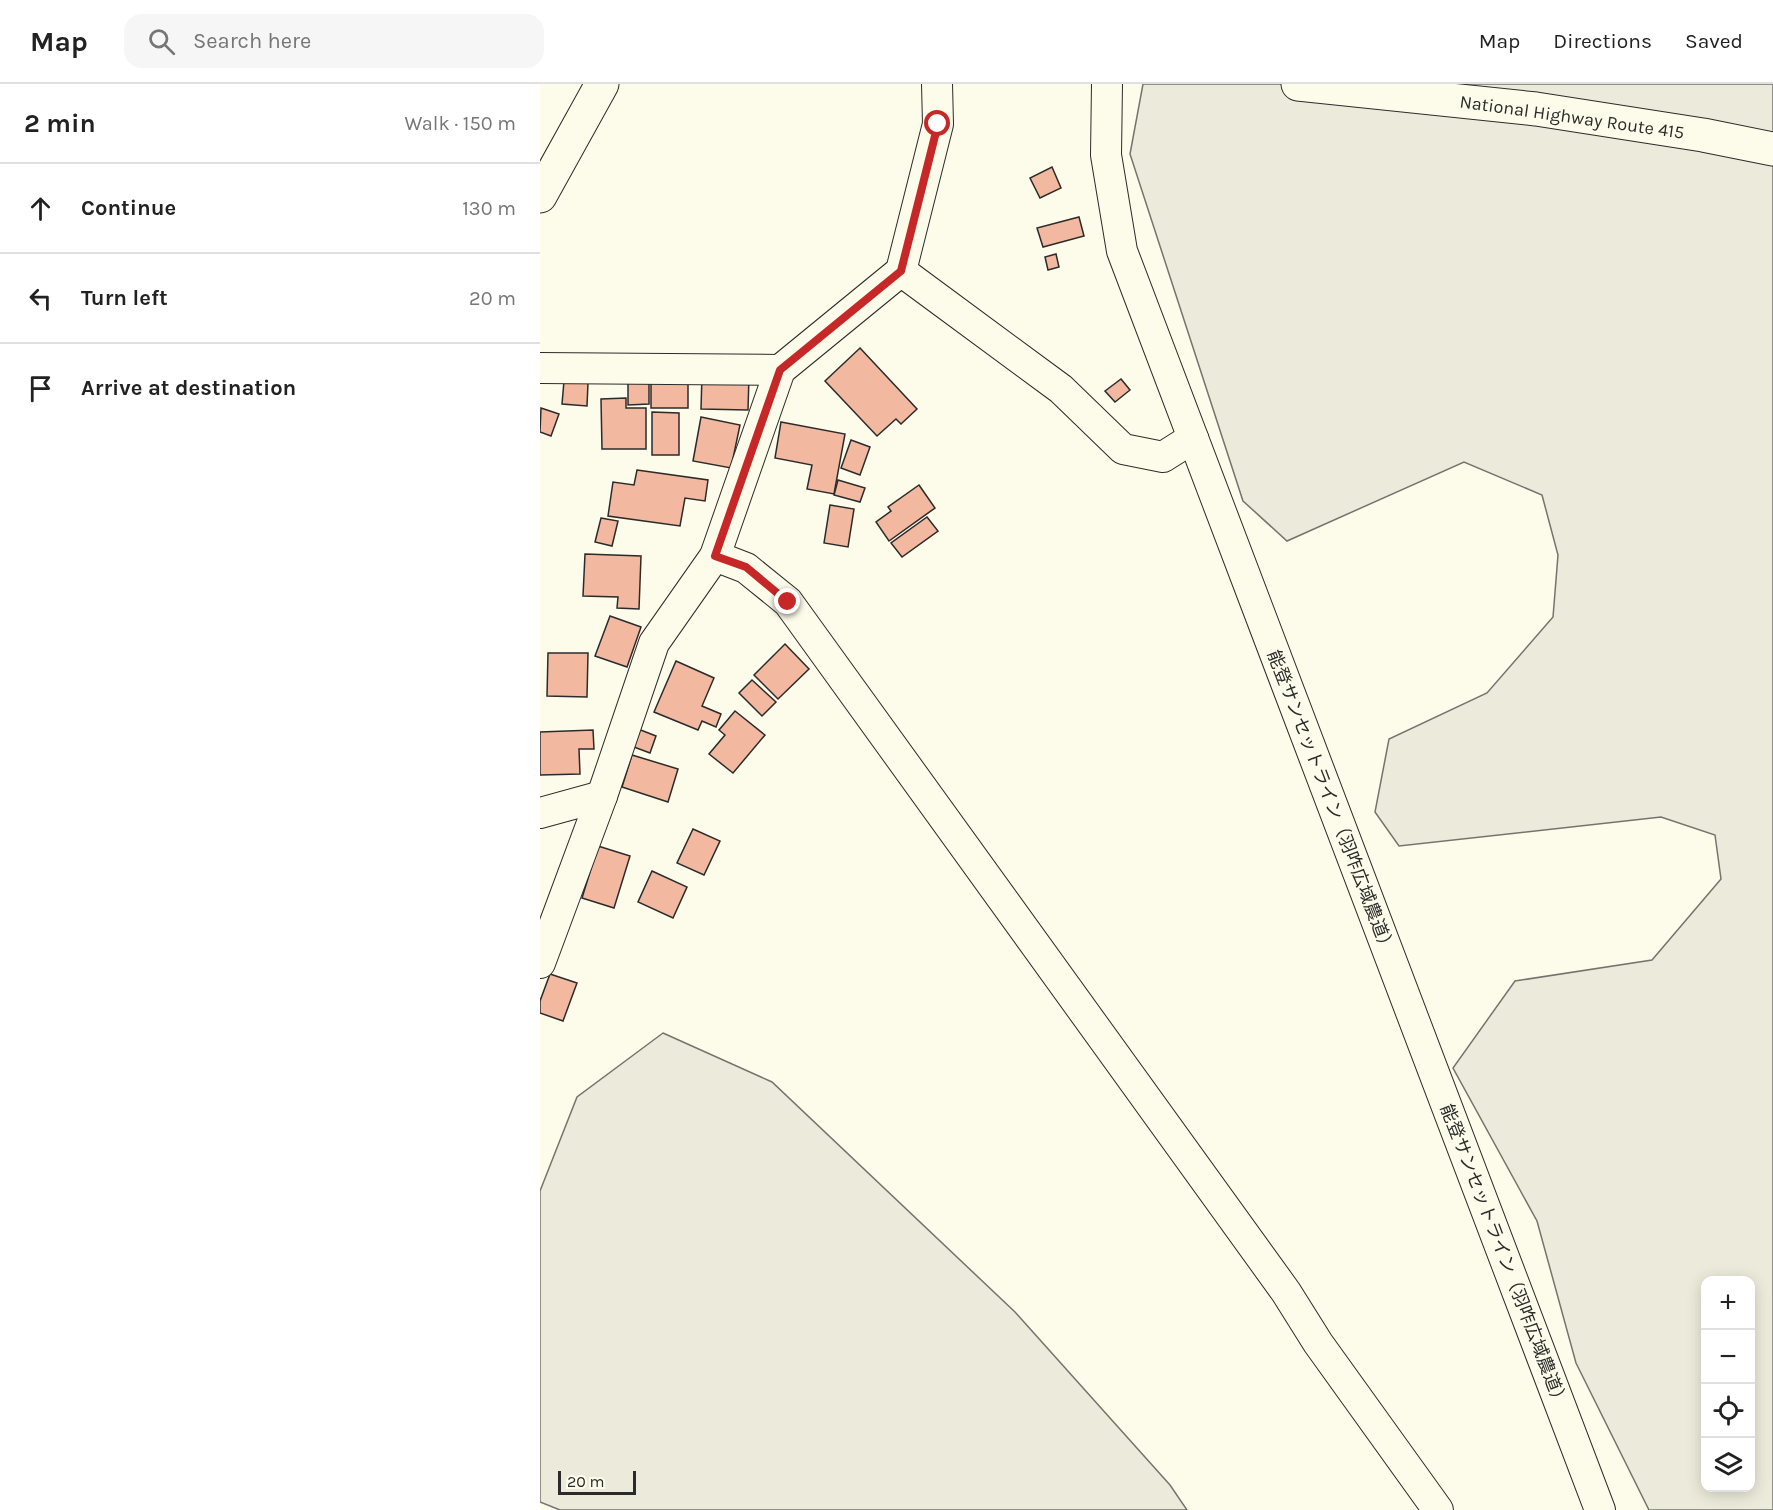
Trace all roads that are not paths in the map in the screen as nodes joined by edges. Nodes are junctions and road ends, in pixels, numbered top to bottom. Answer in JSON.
{"nodes":[{"id":1,"x":602,"y":84,"type":"edge"},
{"id":2,"x":937,"y":84,"type":"edge"},
{"id":3,"x":1107,"y":84,"type":"edge"},
{"id":4,"x":1298,"y":84,"type":"edge"},
{"id":5,"x":1773,"y":149,"type":"edge"},
{"id":6,"x":540,"y":196,"type":"edge"},
{"id":7,"x":901,"y":271,"type":"junction"},
{"id":8,"x":540,"y":368,"type":"edge"},
{"id":9,"x":780,"y":370,"type":"junction"},
{"id":10,"x":1193,"y":438,"type":"junction"},
{"id":11,"x":715,"y":556,"type":"junction"},
{"id":12,"x":602,"y":796,"type":"junction"},
{"id":13,"x":540,"y":813,"type":"edge"},
{"id":14,"x":540,"y":963,"type":"edge"},
{"id":15,"x":1438,"y":1510,"type":"edge"},
{"id":16,"x":1600,"y":1510,"type":"edge"}],
"edges":[{"from":1,"to":6,"type":"highway"},
{"from":2,"to":7,"type":"street"},
{"from":3,"to":10,"type":"street","name":"能登サンセットライン（羽咋広域農道）"},
{"from":4,"to":5,"type":"highway","name":"National Highway Route 415"},
{"from":7,"to":9,"type":"street"},
{"from":7,"to":10,"type":"street"},
{"from":8,"to":9,"type":"street"},
{"from":9,"to":11,"type":"street"},
{"from":10,"to":16,"type":"street","name":"能登サンセットライン（羽咋広域農道）"},
{"from":11,"to":12,"type":"street"},
{"from":11,"to":15,"type":"street"},
{"from":12,"to":13,"type":"street"},
{"from":12,"to":14,"type":"street"}]}
